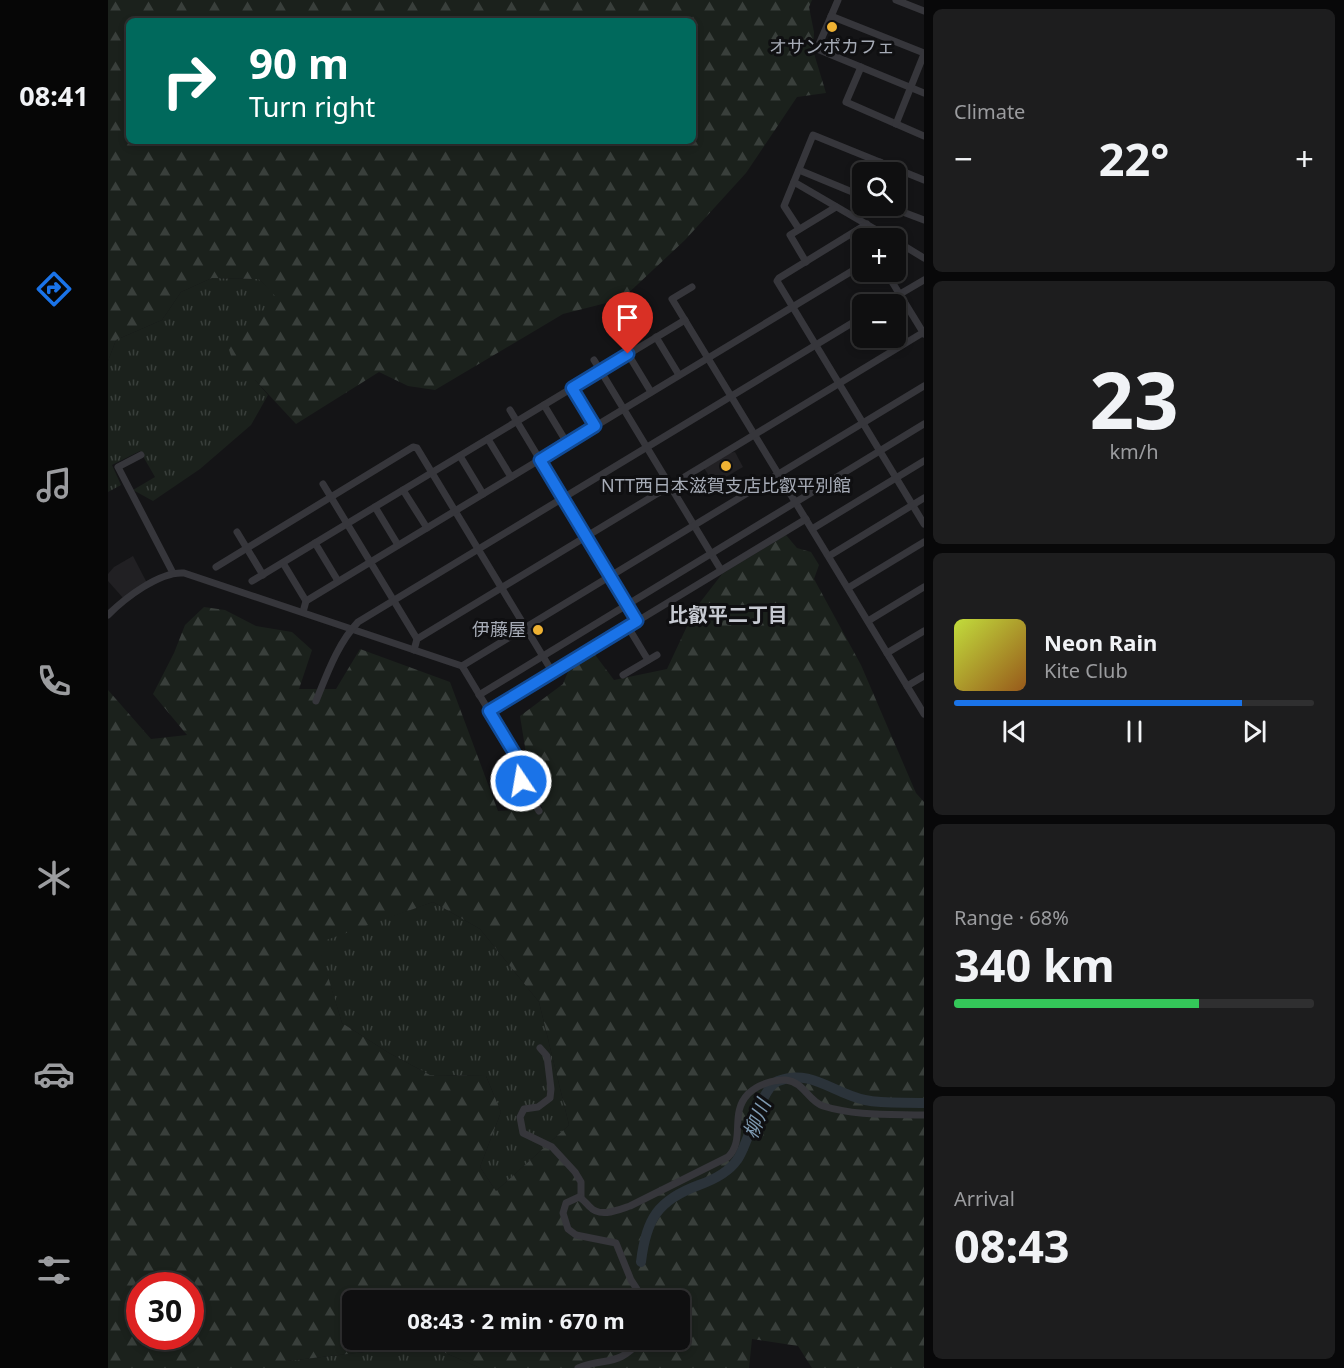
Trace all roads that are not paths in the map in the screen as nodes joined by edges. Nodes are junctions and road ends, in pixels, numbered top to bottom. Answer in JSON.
{"nodes":[{"id":1,"x":838,"y":0,"type":"edge"},
{"id":2,"x":896,"y":0,"type":"edge"},
{"id":3,"x":924,"y":11,"type":"edge"},
{"id":4,"x":831,"y":16,"type":"junction"},
{"id":5,"x":924,"y":53,"type":"edge"},
{"id":6,"x":861,"y":67,"type":"junction"},
{"id":7,"x":910,"y":88,"type":"junction"},
{"id":8,"x":924,"y":93,"type":"edge"},
{"id":9,"x":896,"y":124,"type":"junction"},
{"id":10,"x":924,"y":136,"type":"edge"},
{"id":11,"x":880,"y":162,"type":"edge"},
{"id":12,"x":799,"y":170,"type":"junction"},
{"id":13,"x":906,"y":173,"type":"edge"},
{"id":14,"x":924,"y":180,"type":"edge"},
{"id":15,"x":794,"y":182,"type":"junction"},
{"id":16,"x":852,"y":192,"type":"edge"},
{"id":17,"x":836,"y":207,"type":"junction"},
{"id":18,"x":906,"y":213,"type":"edge"},
{"id":19,"x":924,"y":220,"type":"edge"},
{"id":20,"x":867,"y":224,"type":"junction"},
{"id":21,"x":874,"y":228,"type":"edge"},
{"id":22,"x":799,"y":229,"type":"junction"},
{"id":23,"x":906,"y":248,"type":"edge"},
{"id":24,"x":924,"y":258,"type":"edge"},
{"id":25,"x":806,"y":262,"type":"junction"},
{"id":26,"x":852,"y":270,"type":"edge"},
{"id":27,"x":924,"y":280,"type":"edge"},
{"id":28,"x":692,"y":287,"type":"dead end"},
{"id":29,"x":902,"y":294,"type":"edge"},
{"id":30,"x":906,"y":304,"type":"edge"},
{"id":31,"x":792,"y":307,"type":"junction"},
{"id":32,"x":685,"y":320,"type":"junction"},
{"id":33,"x":852,"y":323,"type":"edge"},
{"id":34,"x":924,"y":333,"type":"edge"},
{"id":35,"x":656,"y":337,"type":"junction"},
{"id":36,"x":816,"y":346,"type":"junction"},
{"id":37,"x":628,"y":354,"type":"junction"},
{"id":38,"x":708,"y":358,"type":"junction"},
{"id":39,"x":594,"y":360,"type":"dead end"},
{"id":40,"x":600,"y":371,"type":"junction"},
{"id":41,"x":679,"y":375,"type":"junction"},
{"id":42,"x":839,"y":384,"type":"junction"},
{"id":43,"x":924,"y":386,"type":"edge"},
{"id":44,"x":572,"y":388,"type":"junction"},
{"id":45,"x":651,"y":392,"type":"junction"},
{"id":46,"x":732,"y":396,"type":"junction"},
{"id":47,"x":544,"y":405,"type":"junction"},
{"id":48,"x":624,"y":409,"type":"junction"},
{"id":49,"x":510,"y":410,"type":"dead end"},
{"id":50,"x":516,"y":422,"type":"junction"},
{"id":51,"x":863,"y":423,"type":"junction"},
{"id":52,"x":924,"y":424,"type":"edge"},
{"id":53,"x":595,"y":426,"type":"junction"},
{"id":54,"x":755,"y":434,"type":"junction"},
{"id":55,"x":488,"y":439,"type":"junction"},
{"id":56,"x":567,"y":443,"type":"junction"},
{"id":57,"x":647,"y":448,"type":"junction"},
{"id":58,"x":879,"y":451,"type":"junction"},
{"id":59,"x":141,"y":455,"type":"dead end"},
{"id":60,"x":460,"y":456,"type":"junction"},
{"id":61,"x":540,"y":460,"type":"junction"},
{"id":62,"x":924,"y":461,"type":"edge"},
{"id":63,"x":432,"y":473,"type":"junction"},
{"id":64,"x":779,"y":474,"type":"junction"},
{"id":65,"x":511,"y":477,"type":"junction"},
{"id":66,"x":896,"y":478,"type":"junction"},
{"id":67,"x":323,"y":484,"type":"dead end"},
{"id":68,"x":670,"y":486,"type":"junction"},
{"id":69,"x":403,"y":490,"type":"junction"},
{"id":70,"x":483,"y":494,"type":"junction"},
{"id":71,"x":331,"y":497,"type":"junction"},
{"id":72,"x":563,"y":498,"type":"junction"},
{"id":73,"x":924,"y":498,"type":"edge"},
{"id":74,"x":796,"y":502,"type":"junction"},
{"id":75,"x":912,"y":505,"type":"junction"},
{"id":76,"x":375,"y":507,"type":"junction"},
{"id":77,"x":455,"y":511,"type":"junction"},
{"id":78,"x":806,"y":519,"type":"junction"},
{"id":79,"x":347,"y":524,"type":"junction"},
{"id":80,"x":924,"y":524,"type":"edge"},
{"id":81,"x":694,"y":526,"type":"junction"},
{"id":82,"x":427,"y":528,"type":"junction"},
{"id":83,"x":812,"y":529,"type":"junction"},
{"id":84,"x":237,"y":532,"type":"dead end"},
{"id":85,"x":586,"y":537,"type":"junction"},
{"id":86,"x":924,"y":542,"type":"edge"},
{"id":87,"x":315,"y":543,"type":"junction"},
{"id":88,"x":398,"y":545,"type":"junction"},
{"id":89,"x":246,"y":548,"type":"junction"},
{"id":90,"x":478,"y":550,"type":"junction"},
{"id":91,"x":711,"y":553,"type":"junction"},
{"id":92,"x":829,"y":556,"type":"junction"},
{"id":93,"x":370,"y":562,"type":"junction"},
{"id":94,"x":283,"y":563,"type":"junction"},
{"id":95,"x":216,"y":567,"type":"dead end"},
{"id":96,"x":721,"y":570,"type":"junction"},
{"id":97,"x":173,"y":573,"type":"junction"},
{"id":98,"x":263,"y":575,"type":"junction"},
{"id":99,"x":610,"y":577,"type":"junction"},
{"id":100,"x":252,"y":581,"type":"dead end"},
{"id":101,"x":338,"y":581,"type":"junction"},
{"id":102,"x":924,"y":587,"type":"edge"},
{"id":103,"x":501,"y":588,"type":"junction"},
{"id":104,"x":848,"y":588,"type":"junction"},
{"id":105,"x":306,"y":601,"type":"junction"},
{"id":106,"x":394,"y":601,"type":"junction"},
{"id":107,"x":627,"y":604,"type":"junction"},
{"id":108,"x":303,"y":612,"type":"junction"},
{"id":109,"x":108,"y":615,"type":"edge"},
{"id":110,"x":637,"y":621,"type":"junction"},
{"id":111,"x":868,"y":621,"type":"junction"},
{"id":112,"x":628,"y":627,"type":"junction"},
{"id":113,"x":525,"y":628,"type":"junction"},
{"id":114,"x":352,"y":629,"type":"junction"},
{"id":115,"x":924,"y":631,"type":"edge"},
{"id":116,"x":417,"y":639,"type":"junction"},
{"id":117,"x":414,"y":650,"type":"junction"},
{"id":118,"x":887,"y":653,"type":"junction"},
{"id":119,"x":657,"y":655,"type":"dead end"},
{"id":120,"x":542,"y":656,"type":"junction"},
{"id":121,"x":648,"y":660,"type":"junction"},
{"id":122,"x":462,"y":666,"type":"junction"},
{"id":123,"x":553,"y":673,"type":"junction"},
{"id":124,"x":623,"y":675,"type":"dead end"},
{"id":125,"x":924,"y":676,"type":"edge"},
{"id":126,"x":907,"y":686,"type":"junction"},
{"id":127,"x":479,"y":694,"type":"junction"},
{"id":128,"x":316,"y":702,"type":"dead end"},
{"id":129,"x":489,"y":711,"type":"junction"},
{"id":130,"x":924,"y":714,"type":"edge"},
{"id":131,"x":539,"y":811,"type":"dead end"},
{"id":132,"x":540,"y":1048,"type":"dead end"},
{"id":133,"x":924,"y":1115,"type":"edge"},
{"id":134,"x":581,"y":1197,"type":"junction"},
{"id":135,"x":638,"y":1290,"type":"edge"},
{"id":136,"x":631,"y":1350,"type":"edge"},
{"id":137,"x":578,"y":1368,"type":"edge"}],
"edges":[{"from":1,"to":4,"type":"street"},
{"from":2,"to":3,"type":"street"},
{"from":4,"to":5,"type":"street"},
{"from":4,"to":6,"type":"street"},
{"from":5,"to":7,"type":"street"},
{"from":6,"to":7,"type":"street"},
{"from":6,"to":9,"type":"street"},
{"from":7,"to":8,"type":"street"},
{"from":7,"to":9,"type":"street"},
{"from":9,"to":10,"type":"street"},
{"from":11,"to":12,"type":"street"},
{"from":12,"to":15,"type":"street"},
{"from":12,"to":16,"type":"street"},
{"from":13,"to":14,"type":"street"},
{"from":15,"to":17,"type":"street"},
{"from":15,"to":22,"type":"street"},
{"from":17,"to":20,"type":"street"},
{"from":17,"to":22,"type":"street"},
{"from":18,"to":19,"type":"street"},
{"from":20,"to":21,"type":"street"},
{"from":20,"to":25,"type":"street"},
{"from":22,"to":25,"type":"street"},
{"from":23,"to":24,"type":"street"},
{"from":25,"to":31,"type":"street"},
{"from":26,"to":31,"type":"street"},
{"from":27,"to":29,"type":"street"},
{"from":28,"to":32,"type":"street"},
{"from":30,"to":34,"type":"street"},
{"from":31,"to":36,"type":"street"},
{"from":31,"to":38,"type":"street"},
{"from":32,"to":35,"type":"street"},
{"from":32,"to":38,"type":"street"},
{"from":33,"to":36,"type":"street"},
{"from":34,"to":42,"type":"street"},
{"from":35,"to":37,"type":"street"},
{"from":35,"to":41,"type":"street"},
{"from":36,"to":42,"type":"street"},
{"from":36,"to":46,"type":"street"},
{"from":37,"to":40,"type":"street"},
{"from":37,"to":45,"type":"street"},
{"from":38,"to":41,"type":"street"},
{"from":38,"to":46,"type":"street"},
{"from":39,"to":40,"type":"street"},
{"from":40,"to":44,"type":"street"},
{"from":40,"to":48,"type":"street"},
{"from":41,"to":45,"type":"street"},
{"from":42,"to":51,"type":"street"},
{"from":42,"to":54,"type":"street"},
{"from":43,"to":51,"type":"street"},
{"from":44,"to":47,"type":"street"},
{"from":44,"to":53,"type":"street"},
{"from":45,"to":48,"type":"street"},
{"from":46,"to":54,"type":"street"},
{"from":46,"to":57,"type":"street"},
{"from":47,"to":50,"type":"street"},
{"from":47,"to":56,"type":"street"},
{"from":48,"to":53,"type":"street"},
{"from":48,"to":57,"type":"street"},
{"from":49,"to":50,"type":"street"},
{"from":50,"to":55,"type":"street"},
{"from":50,"to":61,"type":"street"},
{"from":51,"to":58,"type":"street"},
{"from":51,"to":64,"type":"street"},
{"from":52,"to":58,"type":"street"},
{"from":53,"to":56,"type":"street"},
{"from":54,"to":64,"type":"street"},
{"from":54,"to":68,"type":"street"},
{"from":55,"to":60,"type":"street"},
{"from":55,"to":65,"type":"street"},
{"from":56,"to":61,"type":"street"},
{"from":57,"to":68,"type":"street"},
{"from":57,"to":72,"type":"street"},
{"from":58,"to":66,"type":"street"},
{"from":58,"to":74,"type":"street"},
{"from":59,"to":97,"type":"street"},
{"from":60,"to":63,"type":"street"},
{"from":60,"to":70,"type":"street"},
{"from":61,"to":65,"type":"street"},
{"from":61,"to":72,"type":"street"},
{"from":62,"to":66,"type":"street"},
{"from":63,"to":69,"type":"street"},
{"from":63,"to":71,"type":"street"},
{"from":63,"to":77,"type":"street"},
{"from":64,"to":74,"type":"street"},
{"from":64,"to":81,"type":"street"},
{"from":65,"to":70,"type":"street"},
{"from":66,"to":75,"type":"street"},
{"from":66,"to":83,"type":"street"},
{"from":67,"to":71,"type":"street"},
{"from":68,"to":81,"type":"street"},
{"from":68,"to":85,"type":"street"},
{"from":69,"to":76,"type":"street"},
{"from":69,"to":82,"type":"street"},
{"from":70,"to":77,"type":"street"},
{"from":71,"to":79,"type":"street"},
{"from":71,"to":89,"type":"street"},
{"from":72,"to":85,"type":"street"},
{"from":72,"to":90,"type":"street"},
{"from":73,"to":75,"type":"street"},
{"from":74,"to":78,"type":"street"},
{"from":74,"to":91,"type":"street"},
{"from":75,"to":80,"type":"street"},
{"from":75,"to":92,"type":"street"},
{"from":76,"to":79,"type":"street"},
{"from":76,"to":88,"type":"street"},
{"from":77,"to":82,"type":"street"},
{"from":77,"to":90,"type":"street"},
{"from":78,"to":83,"type":"street"},
{"from":78,"to":96,"type":"street"},
{"from":79,"to":87,"type":"street"},
{"from":79,"to":93,"type":"street"},
{"from":81,"to":91,"type":"street"},
{"from":81,"to":99,"type":"street"},
{"from":82,"to":88,"type":"street"},
{"from":83,"to":92,"type":"street"},
{"from":84,"to":89,"type":"street"},
{"from":85,"to":99,"type":"street"},
{"from":85,"to":103,"type":"street"},
{"from":86,"to":104,"type":"street"},
{"from":87,"to":94,"type":"street"},
{"from":87,"to":101,"type":"street"},
{"from":88,"to":93,"type":"street"},
{"from":89,"to":95,"type":"street"},
{"from":89,"to":98,"type":"street"},
{"from":90,"to":103,"type":"street"},
{"from":90,"to":106,"type":"street"},
{"from":91,"to":96,"type":"street"},
{"from":91,"to":107,"type":"street"},
{"from":92,"to":104,"type":"street"},
{"from":93,"to":101,"type":"street"},
{"from":93,"to":106,"type":"street"},
{"from":94,"to":98,"type":"street"},
{"from":94,"to":105,"type":"street"},
{"from":96,"to":110,"type":"street"},
{"from":97,"to":108,"type":"street"},
{"from":97,"to":109,"type":"street"},
{"from":98,"to":100,"type":"street"},
{"from":99,"to":107,"type":"street"},
{"from":99,"to":113,"type":"street"},
{"from":101,"to":105,"type":"street"},
{"from":102,"to":111,"type":"street"},
{"from":103,"to":113,"type":"street"},
{"from":103,"to":116,"type":"street"},
{"from":104,"to":111,"type":"street"},
{"from":105,"to":108,"type":"street"},
{"from":106,"to":114,"type":"street"},
{"from":106,"to":116,"type":"street"},
{"from":107,"to":110,"type":"street"},
{"from":107,"to":120,"type":"street"},
{"from":108,"to":114,"type":"street"},
{"from":110,"to":112,"type":"street"},
{"from":111,"to":118,"type":"street"},
{"from":112,"to":121,"type":"street"},
{"from":112,"to":123,"type":"street"},
{"from":113,"to":120,"type":"street"},
{"from":113,"to":122,"type":"street"},
{"from":114,"to":117,"type":"street"},
{"from":114,"to":128,"type":"street"},
{"from":115,"to":118,"type":"street"},
{"from":116,"to":117,"type":"street"},
{"from":117,"to":122,"type":"street"},
{"from":118,"to":126,"type":"street"},
{"from":119,"to":121,"type":"street"},
{"from":120,"to":123,"type":"street"},
{"from":120,"to":127,"type":"street"},
{"from":121,"to":124,"type":"street"},
{"from":122,"to":127,"type":"street"},
{"from":123,"to":129,"type":"street"},
{"from":125,"to":126,"type":"street"},
{"from":126,"to":130,"type":"street"},
{"from":127,"to":129,"type":"street"},
{"from":129,"to":131,"type":"street"},
{"from":132,"to":134,"type":"street"},
{"from":133,"to":134,"type":"street"},
{"from":134,"to":135,"type":"street"},
{"from":136,"to":137,"type":"street"}]}
